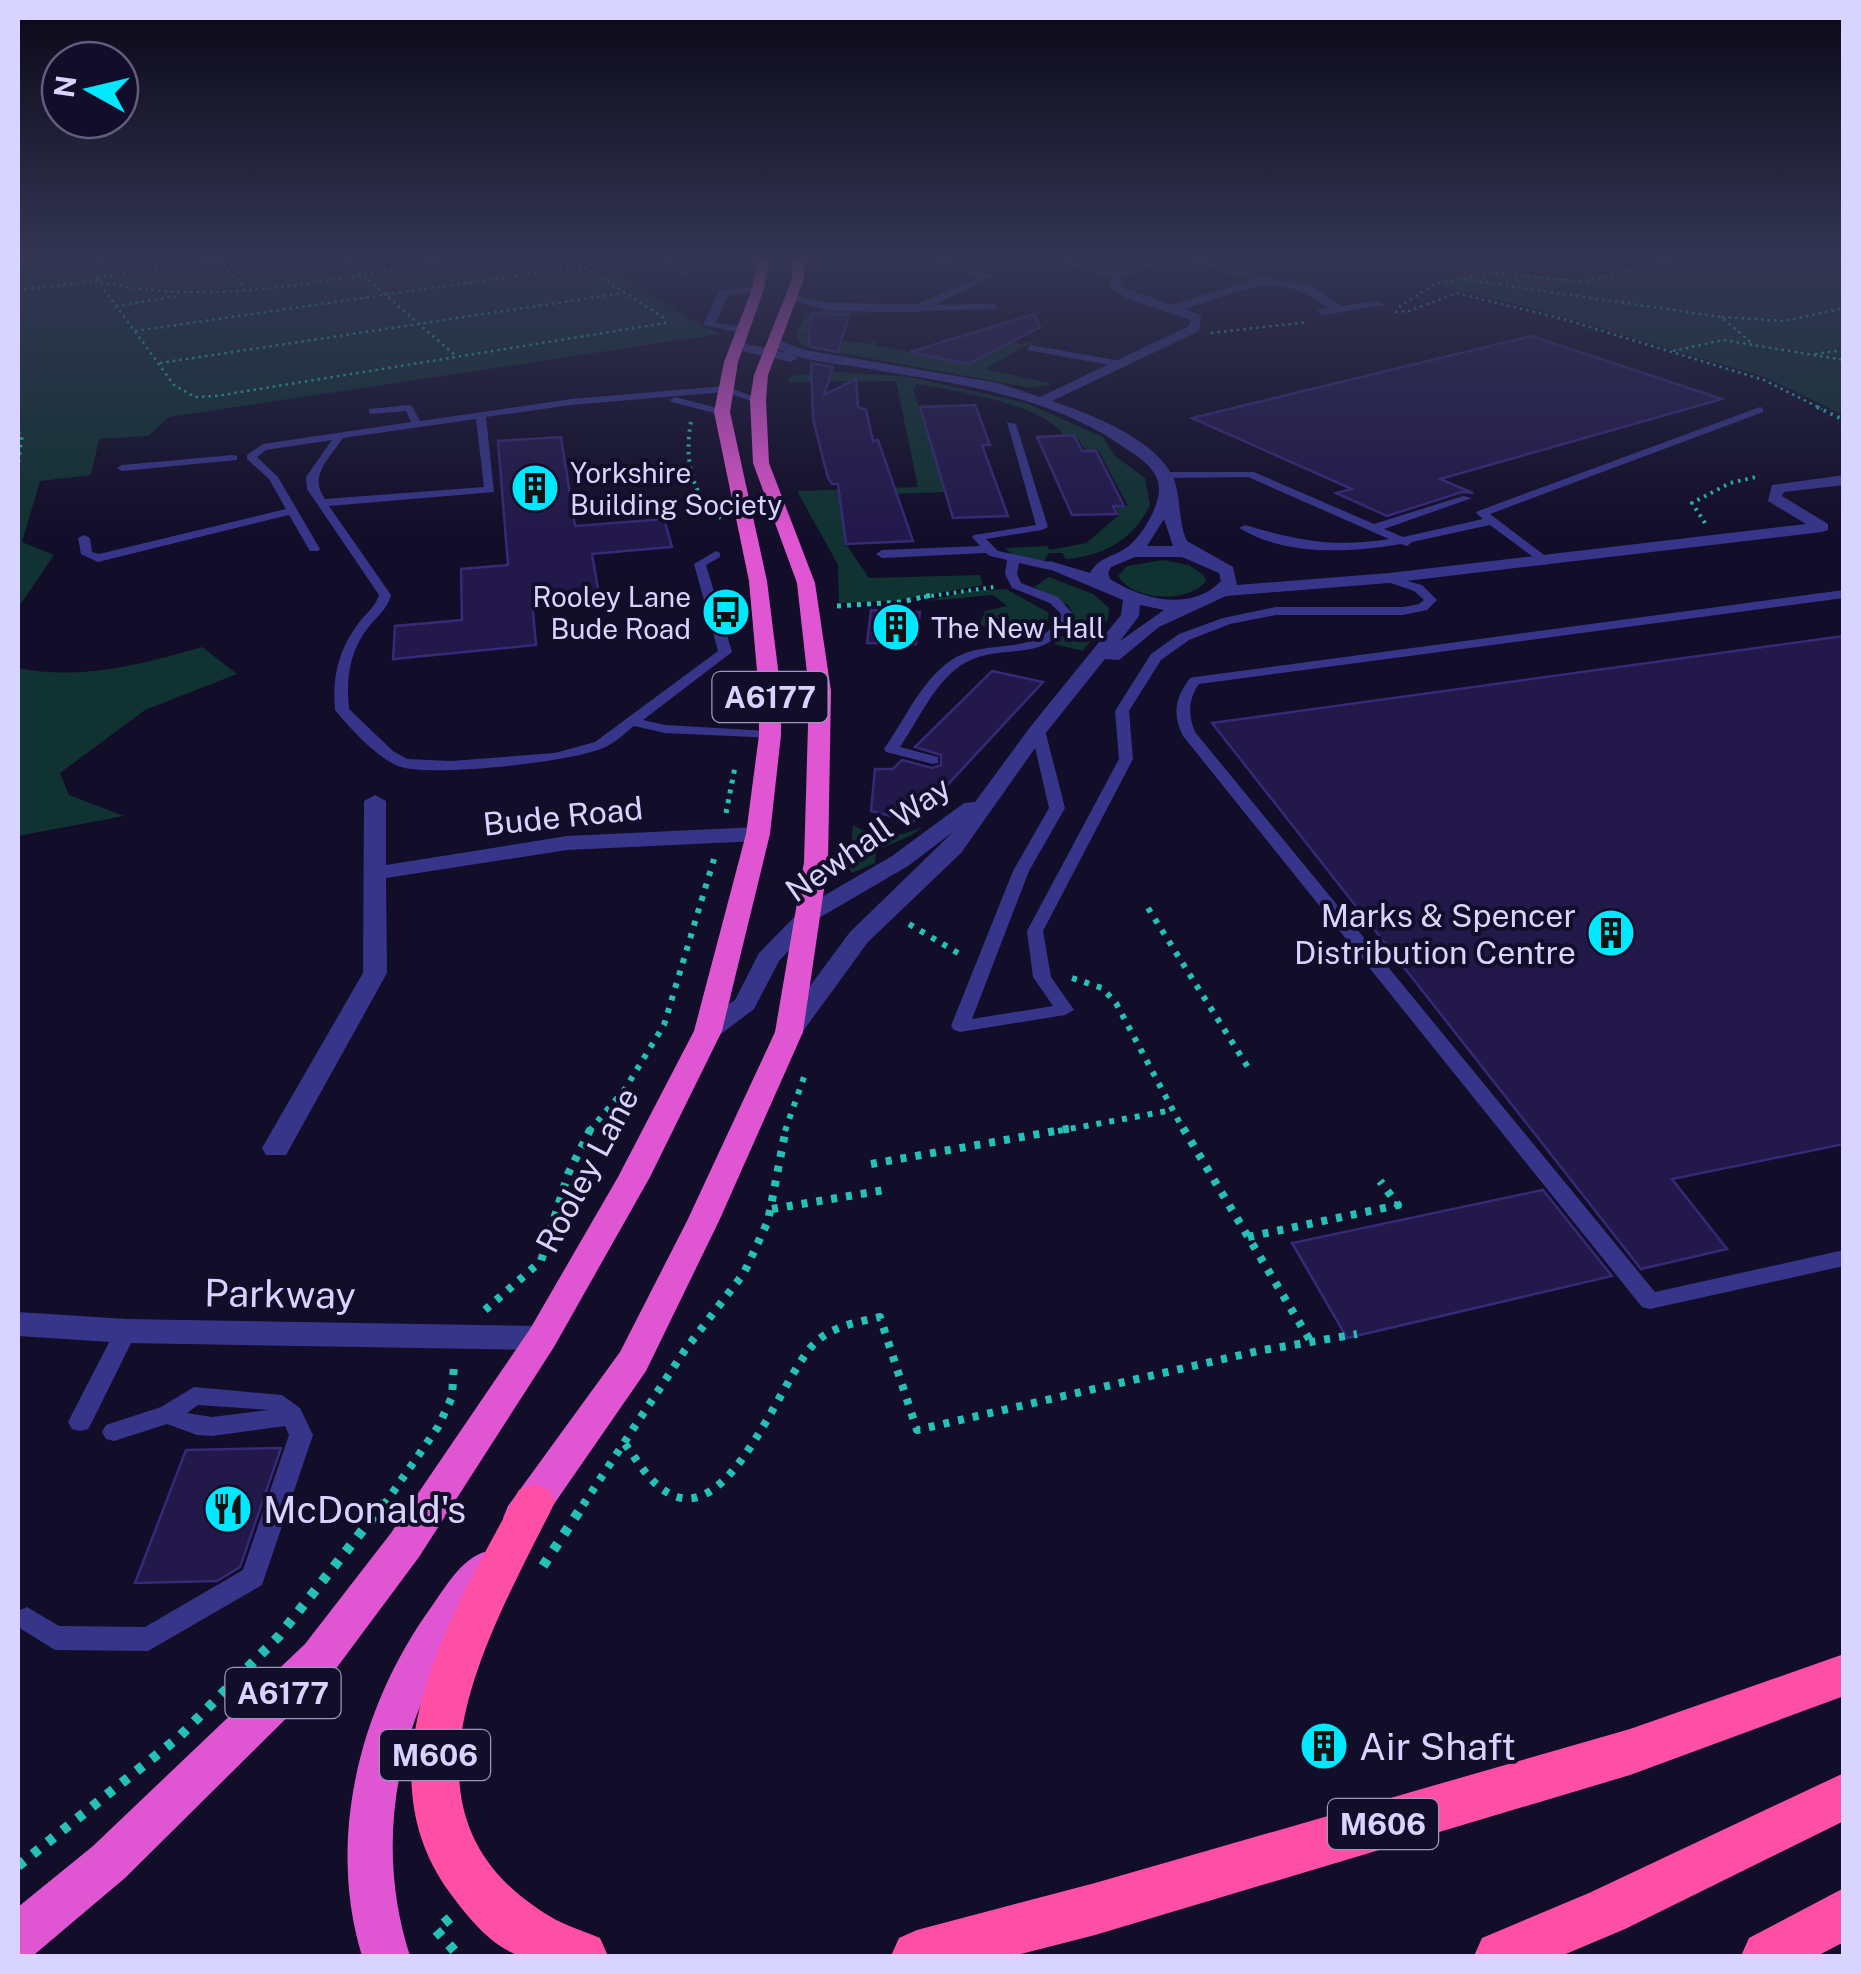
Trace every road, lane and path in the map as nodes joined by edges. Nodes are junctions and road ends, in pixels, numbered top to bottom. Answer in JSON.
{"nodes":[{"id":1,"x":151,"y":351,"type":"edge"},
{"id":2,"x":240,"y":351,"type":"edge"},
{"id":3,"x":450,"y":351,"type":"edge"},
{"id":4,"x":492,"y":351,"type":"edge"},
{"id":5,"x":737,"y":351,"type":"edge"},
{"id":6,"x":770,"y":351,"type":"edge"},
{"id":7,"x":779,"y":351,"type":"edge"},
{"id":8,"x":1048,"y":351,"type":"edge"},
{"id":9,"x":1147,"y":351,"type":"edge"},
{"id":10,"x":1668,"y":351,"type":"edge"},
{"id":11,"x":1675,"y":351,"type":"edge"},
{"id":12,"x":1796,"y":351,"type":"edge"},
{"id":13,"x":1836,"y":351,"type":"edge"},
{"id":14,"x":1671,"y":352,"type":"junction"},
{"id":15,"x":1814,"y":354,"type":"junction"},
{"id":16,"x":456,"y":357,"type":"junction"},
{"id":17,"x":1844,"y":360,"type":"edge"},
{"id":18,"x":160,"y":363,"type":"junction"},
{"id":19,"x":1121,"y":364,"type":"junction"},
{"id":20,"x":880,"y":368,"type":"junction"},
{"id":21,"x":761,"y":374,"type":"junction"},
{"id":22,"x":639,"y":396,"type":"junction"},
{"id":23,"x":758,"y":400,"type":"junction"},
{"id":24,"x":1044,"y":400,"type":"junction"},
{"id":25,"x":724,"y":401,"type":"junction"},
{"id":26,"x":546,"y":406,"type":"junction"},
{"id":27,"x":1760,"y":410,"type":"dead end"},
{"id":28,"x":372,"y":411,"type":"dead end"},
{"id":29,"x":481,"y":417,"type":"junction"},
{"id":30,"x":1844,"y":420,"type":"edge"},
{"id":31,"x":548,"y":422,"type":"dead end"},
{"id":32,"x":1011,"y":424,"type":"dead end"},
{"id":33,"x":418,"y":426,"type":"junction"},
{"id":34,"x":18,"y":433,"type":"edge"},
{"id":35,"x":340,"y":434,"type":"junction"},
{"id":36,"x":254,"y":454,"type":"junction"},
{"id":37,"x":18,"y":464,"type":"edge"},
{"id":38,"x":122,"y":468,"type":"dead end"},
{"id":39,"x":1844,"y":480,"type":"edge"},
{"id":40,"x":1167,"y":481,"type":"junction"},
{"id":41,"x":1467,"y":498,"type":"dead end"},
{"id":42,"x":319,"y":503,"type":"junction"},
{"id":43,"x":290,"y":512,"type":"junction"},
{"id":44,"x":1492,"y":521,"type":"junction"},
{"id":45,"x":1245,"y":528,"type":"dead end"},
{"id":46,"x":1374,"y":528,"type":"junction"},
{"id":47,"x":84,"y":538,"type":"dead end"},
{"id":48,"x":1407,"y":542,"type":"junction"},
{"id":49,"x":314,"y":549,"type":"dead end"},
{"id":50,"x":989,"y":549,"type":"junction"},
{"id":51,"x":1132,"y":552,"type":"junction"},
{"id":52,"x":882,"y":554,"type":"dead end"},
{"id":53,"x":716,"y":555,"type":"dead end"},
{"id":54,"x":1014,"y":560,"type":"junction"},
{"id":55,"x":1213,"y":561,"type":"junction"},
{"id":56,"x":1544,"y":561,"type":"junction"},
{"id":57,"x":1050,"y":566,"type":"joint"},
{"id":58,"x":1103,"y":573,"type":"junction"},
{"id":59,"x":1389,"y":578,"type":"junction"},
{"id":60,"x":1347,"y":582,"type":"junction"},
{"id":61,"x":1016,"y":585,"type":"junction"},
{"id":62,"x":1224,"y":591,"type":"junction"},
{"id":63,"x":1844,"y":594,"type":"edge"},
{"id":64,"x":1132,"y":599,"type":"junction"},
{"id":65,"x":1192,"y":602,"type":"junction"},
{"id":66,"x":837,"y":606,"type":"dead end"},
{"id":67,"x":1058,"y":707,"type":"junction"},
{"id":68,"x":630,"y":721,"type":"junction"},
{"id":69,"x":1038,"y":730,"type":"junction"},
{"id":70,"x":770,"y":735,"type":"junction"},
{"id":71,"x":933,"y":760,"type":"dead end"},
{"id":72,"x":992,"y":792,"type":"junction"},
{"id":73,"x":375,"y":801,"type":"dead end"},
{"id":74,"x":758,"y":834,"type":"junction"},
{"id":75,"x":376,"y":873,"type":"junction"},
{"id":76,"x":914,"y":908,"type":"dead end"},
{"id":77,"x":1148,"y":908,"type":"dead end"},
{"id":78,"x":811,"y":913,"type":"junction"},
{"id":79,"x":902,"y":920,"type":"junction"},
{"id":80,"x":892,"y":930,"type":"dead end"},
{"id":81,"x":984,"y":968,"type":"junction"},
{"id":82,"x":1042,"y":977,"type":"junction"},
{"id":83,"x":708,"y":1031,"type":"junction"},
{"id":84,"x":790,"y":1032,"type":"junction"},
{"id":85,"x":1248,"y":1069,"type":"dead end"},
{"id":86,"x":806,"y":1071,"type":"dead end"},
{"id":87,"x":1172,"y":1110,"type":"junction"},
{"id":88,"x":276,"y":1148,"type":"dead end"},
{"id":89,"x":871,"y":1164,"type":"dead end"},
{"id":90,"x":1380,"y":1181,"type":"dead end"},
{"id":91,"x":884,"y":1190,"type":"dead end"},
{"id":92,"x":771,"y":1210,"type":"junction"},
{"id":93,"x":1248,"y":1237,"type":"junction"},
{"id":94,"x":1844,"y":1258,"type":"edge"},
{"id":95,"x":18,"y":1324,"type":"edge"},
{"id":96,"x":475,"y":1324,"type":"junction"},
{"id":97,"x":126,"y":1331,"type":"junction"},
{"id":98,"x":1357,"y":1334,"type":"dead end"},
{"id":99,"x":542,"y":1338,"type":"junction"},
{"id":100,"x":1310,"y":1342,"type":"junction"},
{"id":101,"x":80,"y":1422,"type":"dead end"},
{"id":102,"x":114,"y":1432,"type":"dead end"},
{"id":103,"x":625,"y":1444,"type":"junction"},
{"id":104,"x":534,"y":1502,"type":"junction"},
{"id":105,"x":537,"y":1574,"type":"dead end"},
{"id":106,"x":27,"y":1619,"type":"dead end"},
{"id":107,"x":1844,"y":1675,"type":"edge"},
{"id":108,"x":1844,"y":1796,"type":"edge"},
{"id":109,"x":18,"y":1866,"type":"edge"},
{"id":110,"x":1844,"y":1913,"type":"edge"},
{"id":111,"x":436,"y":1930,"type":"dead end"},
{"id":112,"x":18,"y":1937,"type":"edge"},
{"id":113,"x":386,"y":1956,"type":"edge"},
{"id":114,"x":460,"y":1956,"type":"edge"},
{"id":115,"x":582,"y":1956,"type":"edge"},
{"id":116,"x":917,"y":1956,"type":"edge"},
{"id":117,"x":1500,"y":1956,"type":"edge"},
{"id":118,"x":1767,"y":1956,"type":"edge"}],
"edges":[{"from":1,"to":18,"type":"path"},
{"from":2,"to":18,"type":"path"},
{"from":3,"to":16,"type":"path"},
{"from":4,"to":16,"type":"path"},
{"from":5,"to":25,"type":"highway","name":"Rooley Lane","number":"A6177"},
{"from":6,"to":21,"type":"highway","number":"A6177"},
{"from":7,"to":20,"type":"street"},
{"from":8,"to":19,"type":"lane"},
{"from":9,"to":19,"type":"street"},
{"from":10,"to":14,"type":"path"},
{"from":11,"to":14,"type":"path"},
{"from":12,"to":15,"type":"path"},
{"from":13,"to":15,"type":"path"},
{"from":14,"to":30,"type":"path"},
{"from":15,"to":17,"type":"path"},
{"from":16,"to":18,"type":"path"},
{"from":19,"to":24,"type":"street"},
{"from":20,"to":21,"type":"street"},
{"from":20,"to":24,"type":"street"},
{"from":21,"to":23,"type":"highway","number":"A6177"},
{"from":22,"to":25,"type":"lane"},
{"from":22,"to":25,"type":"lane"},
{"from":22,"to":26,"type":"lane"},
{"from":23,"to":25,"type":"lane"},
{"from":23,"to":78,"type":"highway","number":"A6177"},
{"from":24,"to":40,"type":"street"},
{"from":25,"to":70,"type":"highway","name":"Rooley Lane","number":"A6177"},
{"from":26,"to":29,"type":"lane"},
{"from":26,"to":31,"type":"lane"},
{"from":27,"to":44,"type":"lane"},
{"from":28,"to":33,"type":"lane"},
{"from":29,"to":33,"type":"lane"},
{"from":29,"to":42,"type":"lane"},
{"from":32,"to":50,"type":"lane"},
{"from":33,"to":35,"type":"lane"},
{"from":34,"to":37,"type":"path"},
{"from":35,"to":36,"type":"lane"},
{"from":35,"to":42,"type":"lane"},
{"from":36,"to":38,"type":"lane"},
{"from":36,"to":43,"type":"lane"},
{"from":39,"to":56,"type":"street"},
{"from":40,"to":46,"type":"lane"},
{"from":40,"to":51,"type":"street"},
{"from":40,"to":55,"type":"street"},
{"from":41,"to":46,"type":"lane"},
{"from":42,"to":68,"type":"lane"},
{"from":43,"to":47,"type":"lane"},
{"from":43,"to":49,"type":"lane"},
{"from":44,"to":48,"type":"lane"},
{"from":44,"to":56,"type":"lane"},
{"from":45,"to":48,"type":"lane"},
{"from":46,"to":48,"type":"lane"},
{"from":50,"to":52,"type":"lane"},
{"from":50,"to":54,"type":"lane"},
{"from":51,"to":55,"type":"street"},
{"from":51,"to":58,"type":"street"},
{"from":53,"to":68,"type":"lane"},
{"from":54,"to":57,"type":"lane"},
{"from":54,"to":61,"type":"lane"},
{"from":55,"to":60,"type":"street"},
{"from":55,"to":62,"type":"street"},
{"from":56,"to":59,"type":"street"},
{"from":57,"to":58,"type":"street","name":"Newhall Way"},
{"from":58,"to":64,"type":"street","name":"Newhall Way"},
{"from":59,"to":60,"type":"street"},
{"from":59,"to":82,"type":"lane"},
{"from":60,"to":62,"type":"street","name":"Newhall Way"},
{"from":61,"to":66,"type":"path"},
{"from":61,"to":71,"type":"lane"},
{"from":62,"to":65,"type":"street","name":"Newhall Way"},
{"from":63,"to":94,"type":"lane"},
{"from":64,"to":65,"type":"street","name":"Newhall Way"},
{"from":64,"to":67,"type":"street","name":"Newhall Way"},
{"from":65,"to":67,"type":"street","name":"Newhall Way"},
{"from":67,"to":69,"type":"street","name":"Newhall Way"},
{"from":68,"to":70,"type":"lane"},
{"from":69,"to":72,"type":"street","name":"Newhall Way"},
{"from":69,"to":81,"type":"lane"},
{"from":70,"to":74,"type":"highway","name":"Rooley Lane","number":"A6177"},
{"from":72,"to":78,"type":"street","name":"Newhall Way"},
{"from":72,"to":84,"type":"street","name":"Newhall Way"},
{"from":73,"to":75,"type":"street"},
{"from":74,"to":75,"type":"street","name":"Bude Road"},
{"from":74,"to":83,"type":"highway","name":"Rooley Lane","number":"A6177"},
{"from":75,"to":88,"type":"street"},
{"from":76,"to":79,"type":"path"},
{"from":77,"to":85,"type":"path"},
{"from":78,"to":83,"type":"street","name":"Newhall Way"},
{"from":78,"to":84,"type":"highway","number":"A6177"},
{"from":79,"to":80,"type":"path"},
{"from":79,"to":81,"type":"path"},
{"from":81,"to":82,"type":"lane"},
{"from":82,"to":87,"type":"path"},
{"from":83,"to":99,"type":"highway","name":"Rooley Lane","number":"A6177"},
{"from":84,"to":104,"type":"highway","number":"A6177"},
{"from":86,"to":92,"type":"path"},
{"from":87,"to":89,"type":"path"},
{"from":87,"to":93,"type":"path"},
{"from":90,"to":93,"type":"path"},
{"from":91,"to":92,"type":"path"},
{"from":92,"to":103,"type":"path"},
{"from":93,"to":100,"type":"path"},
{"from":95,"to":97,"type":"street","name":"Parkway"},
{"from":96,"to":97,"type":"street","name":"Parkway"},
{"from":96,"to":99,"type":"street","name":"Parkway"},
{"from":96,"to":109,"type":"path"},
{"from":97,"to":101,"type":"lane"},
{"from":98,"to":100,"type":"path"},
{"from":99,"to":112,"type":"highway","name":"Rooley Lane","number":"A6177"},
{"from":100,"to":103,"type":"path"},
{"from":102,"to":106,"type":"lane"},
{"from":103,"to":105,"type":"path"},
{"from":104,"to":113,"type":"highway","number":"A6177"},
{"from":104,"to":115,"type":"highway","number":"M606"},
{"from":107,"to":116,"type":"highway","number":"M606"},
{"from":108,"to":117,"type":"highway"},
{"from":110,"to":118,"type":"highway"},
{"from":111,"to":114,"type":"path"}]}
